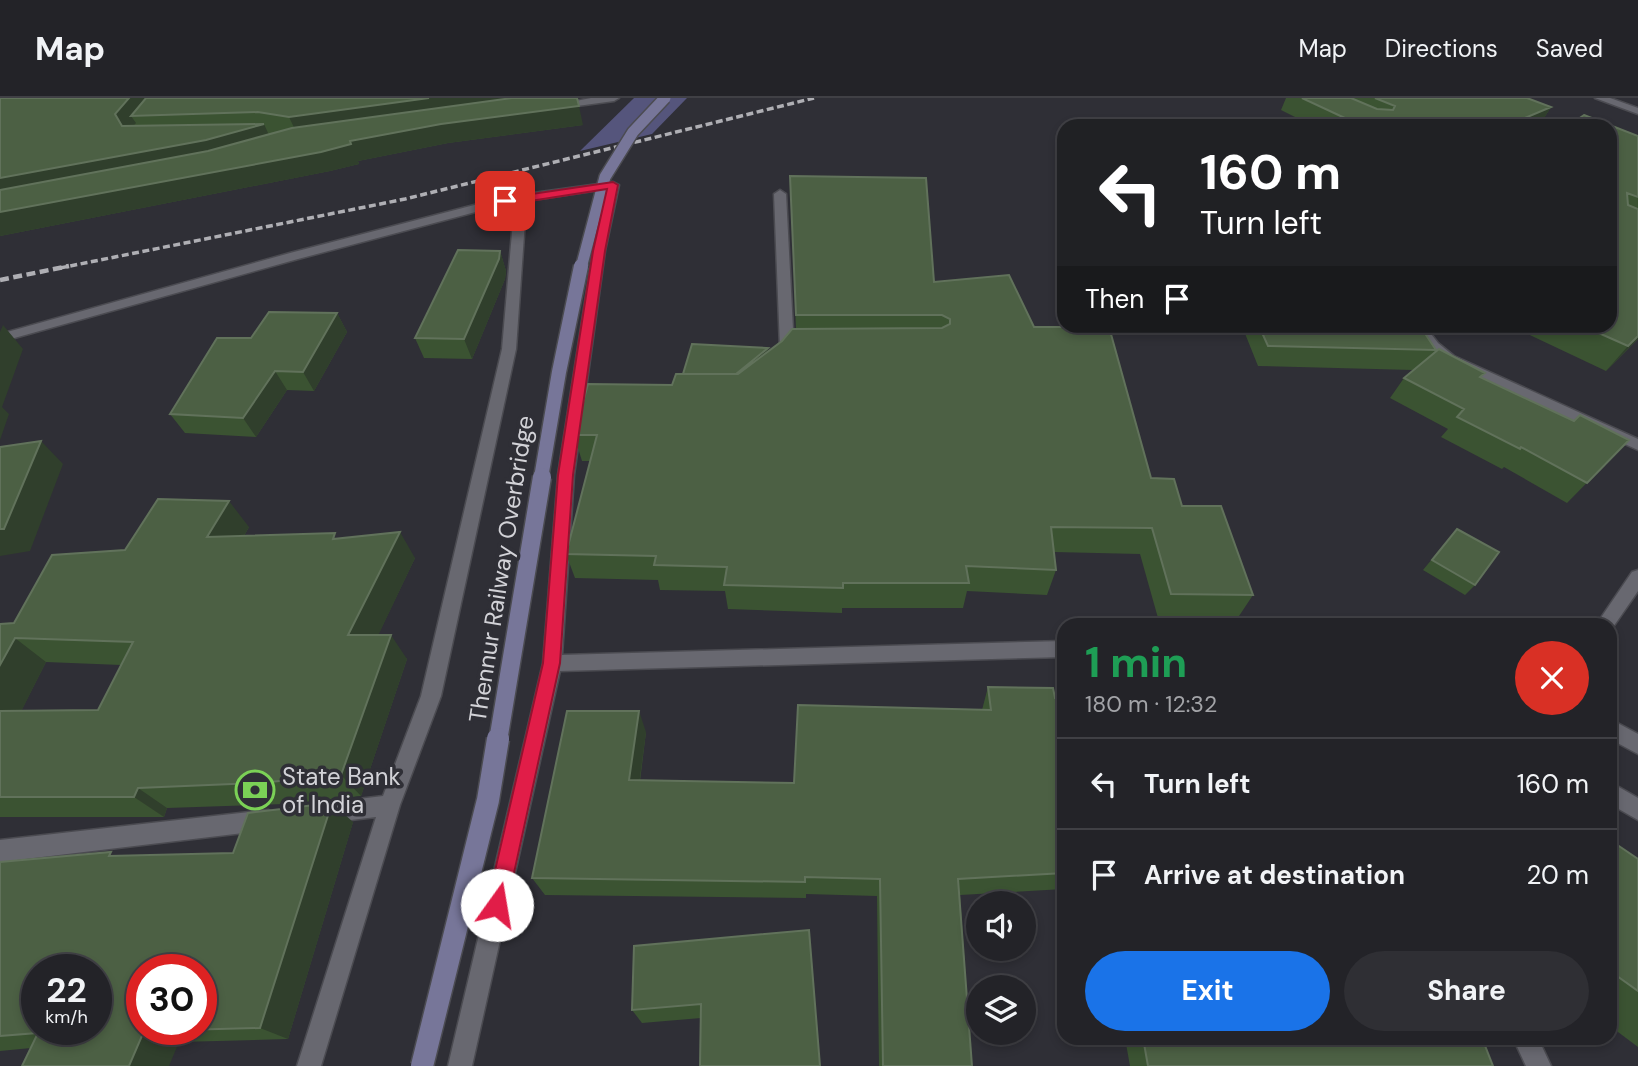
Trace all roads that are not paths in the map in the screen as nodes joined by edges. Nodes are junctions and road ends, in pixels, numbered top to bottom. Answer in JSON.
{"nodes":[{"id":1,"x":614,"y":98,"type":"edge"},
{"id":2,"x":665,"y":98,"type":"edge"},
{"id":3,"x":1600,"y":98,"type":"edge"},
{"id":4,"x":549,"y":107,"type":"edge"},
{"id":5,"x":1638,"y":111,"type":"edge"},
{"id":6,"x":780,"y":194,"type":"dead end"},
{"id":7,"x":505,"y":201,"type":"junction"},
{"id":8,"x":1423,"y":333,"type":"edge"},
{"id":9,"x":0,"y":338,"type":"edge"},
{"id":10,"x":769,"y":369,"type":"edge"},
{"id":11,"x":1638,"y":445,"type":"edge"},
{"id":12,"x":1638,"y":577,"type":"edge"},
{"id":13,"x":1610,"y":618,"type":"edge"},
{"id":14,"x":1057,"y":649,"type":"edge"},
{"id":15,"x":552,"y":663,"type":"junction"},
{"id":16,"x":1617,"y":732,"type":"edge"},
{"id":17,"x":1638,"y":745,"type":"edge"},
{"id":18,"x":1617,"y":796,"type":"edge"},
{"id":19,"x":390,"y":805,"type":"junction"},
{"id":20,"x":1638,"y":810,"type":"edge"},
{"id":21,"x":0,"y":851,"type":"edge"},
{"id":22,"x":1528,"y":1045,"type":"edge"},
{"id":23,"x":309,"y":1066,"type":"edge"},
{"id":24,"x":422,"y":1066,"type":"edge"},
{"id":25,"x":460,"y":1066,"type":"edge"},
{"id":26,"x":1539,"y":1066,"type":"edge"}],
"edges":[{"from":1,"to":4,"type":"street"},
{"from":2,"to":24,"type":"main road","name":"Thennur Railway Overbridge","bridge":true},
{"from":3,"to":5,"type":"street"},
{"from":6,"to":10,"type":"street"},
{"from":7,"to":9,"type":"street"},
{"from":7,"to":15,"type":"street"},
{"from":7,"to":19,"type":"street"},
{"from":8,"to":11,"type":"street"},
{"from":12,"to":13,"type":"street"},
{"from":14,"to":15,"type":"street"},
{"from":15,"to":25,"type":"street"},
{"from":16,"to":17,"type":"street"},
{"from":18,"to":20,"type":"street"},
{"from":19,"to":21,"type":"street"},
{"from":19,"to":23,"type":"street"},
{"from":22,"to":26,"type":"street"}]}
